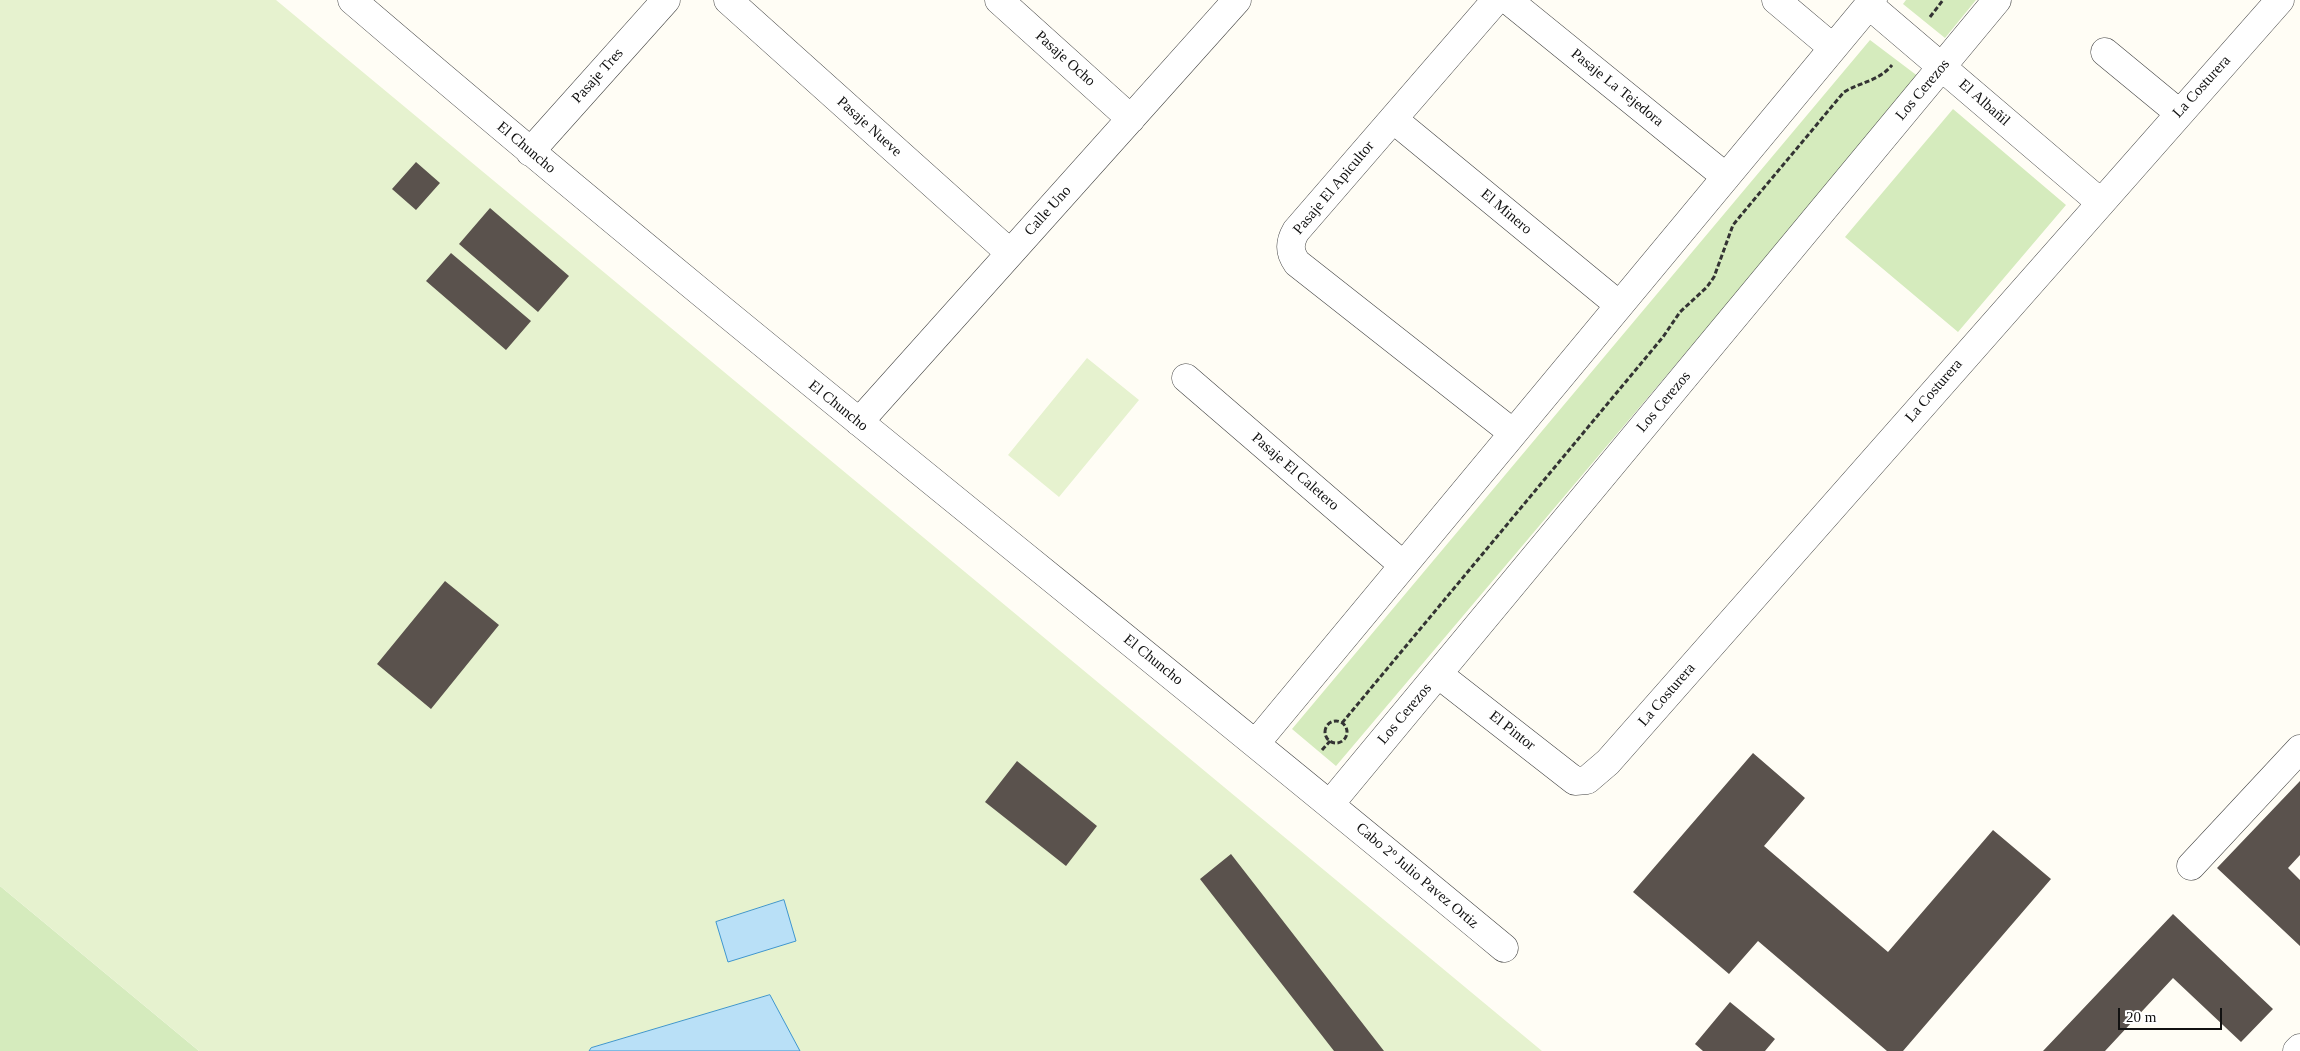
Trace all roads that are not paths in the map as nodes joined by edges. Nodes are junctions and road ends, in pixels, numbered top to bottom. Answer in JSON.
{"nodes":[{"id":1,"x":352,"y":0,"type":"edge"},
{"id":2,"x":666,"y":0,"type":"edge"},
{"id":3,"x":728,"y":0,"type":"edge"},
{"id":4,"x":999,"y":0,"type":"edge"},
{"id":5,"x":1237,"y":0,"type":"edge"},
{"id":6,"x":1496,"y":0,"type":"edge"},
{"id":7,"x":1508,"y":0,"type":"edge"},
{"id":8,"x":1776,"y":0,"type":"edge"},
{"id":9,"x":1997,"y":0,"type":"edge"},
{"id":10,"x":2280,"y":0,"type":"edge"},
{"id":11,"x":1871,"y":2,"type":"edge"},
{"id":12,"x":1833,"y":48,"type":"junction"},
{"id":13,"x":2105,"y":52,"type":"dead end"},
{"id":14,"x":1942,"y":67,"type":"junction"},
{"id":15,"x":2179,"y":113,"type":"junction"},
{"id":16,"x":1130,"y":119,"type":"junction"},
{"id":17,"x":1393,"y":119,"type":"junction"},
{"id":18,"x":530,"y":152,"type":"junction"},
{"id":19,"x":1726,"y":177,"type":"junction"},
{"id":20,"x":2100,"y":202,"type":"junction"},
{"id":21,"x":1010,"y":253,"type":"junction"},
{"id":22,"x":1619,"y":305,"type":"junction"},
{"id":23,"x":1186,"y":378,"type":"dead end"},
{"id":24,"x":859,"y":422,"type":"junction"},
{"id":25,"x":1513,"y":433,"type":"junction"},
{"id":26,"x":1403,"y":565,"type":"junction"},
{"id":27,"x":1438,"y":674,"type":"junction"},
{"id":28,"x":1256,"y":743,"type":"junction"},
{"id":29,"x":2300,"y":749,"type":"edge"},
{"id":30,"x":1587,"y":780,"type":"joint"},
{"id":31,"x":1330,"y":804,"type":"junction"},
{"id":32,"x":2191,"y":866,"type":"dead end"},
{"id":33,"x":1504,"y":948,"type":"dead end"},
{"id":34,"x":2300,"y":1048,"type":"edge"},
{"id":35,"x":2297,"y":1051,"type":"edge"}],
"edges":[{"from":1,"to":18,"type":"street","name":"El Chuncho"},
{"from":2,"to":18,"type":"street","name":"Pasaje Tres"},
{"from":3,"to":21,"type":"street","name":"Pasaje Nueve"},
{"from":4,"to":16,"type":"street","name":"Pasaje Ocho"},
{"from":5,"to":16,"type":"street","name":"Calle Uno"},
{"from":6,"to":17,"type":"street","name":"Pasaje El Apicultor"},
{"from":7,"to":19,"type":"street","name":"Pasaje La Tejedora"},
{"from":8,"to":12,"type":"street"},
{"from":9,"to":14,"type":"street","name":"Los Cerezos"},
{"from":10,"to":15,"type":"street","name":"La Costurera"},
{"from":11,"to":12,"type":"street"},
{"from":11,"to":14,"type":"street","name":"El Albañil"},
{"from":12,"to":19,"type":"street"},
{"from":13,"to":15,"type":"street"},
{"from":14,"to":20,"type":"street","name":"El Albañil"},
{"from":14,"to":27,"type":"street","name":"Los Cerezos"},
{"from":15,"to":20,"type":"street","name":"La Costurera"},
{"from":16,"to":21,"type":"street","name":"Calle Uno"},
{"from":17,"to":22,"type":"street","name":"El Minero"},
{"from":17,"to":25,"type":"street","name":"Pasaje El Apicultor"},
{"from":18,"to":24,"type":"street","name":"El Chuncho"},
{"from":19,"to":22,"type":"street"},
{"from":20,"to":30,"type":"street","name":"La Costurera"},
{"from":21,"to":24,"type":"street","name":"Calle Uno"},
{"from":22,"to":25,"type":"street"},
{"from":23,"to":26,"type":"street","name":"Pasaje El Caletero"},
{"from":24,"to":28,"type":"street","name":"El Chuncho"},
{"from":25,"to":26,"type":"street"},
{"from":26,"to":28,"type":"street"},
{"from":27,"to":30,"type":"street","name":"El Pintor"},
{"from":27,"to":31,"type":"street","name":"Los Cerezos"},
{"from":28,"to":31,"type":"street","name":"El Chuncho"},
{"from":29,"to":32,"type":"street"},
{"from":31,"to":33,"type":"street","name":"Cabo 2º Julio Pavez Ortiz"},
{"from":34,"to":35,"type":"street"}]}
